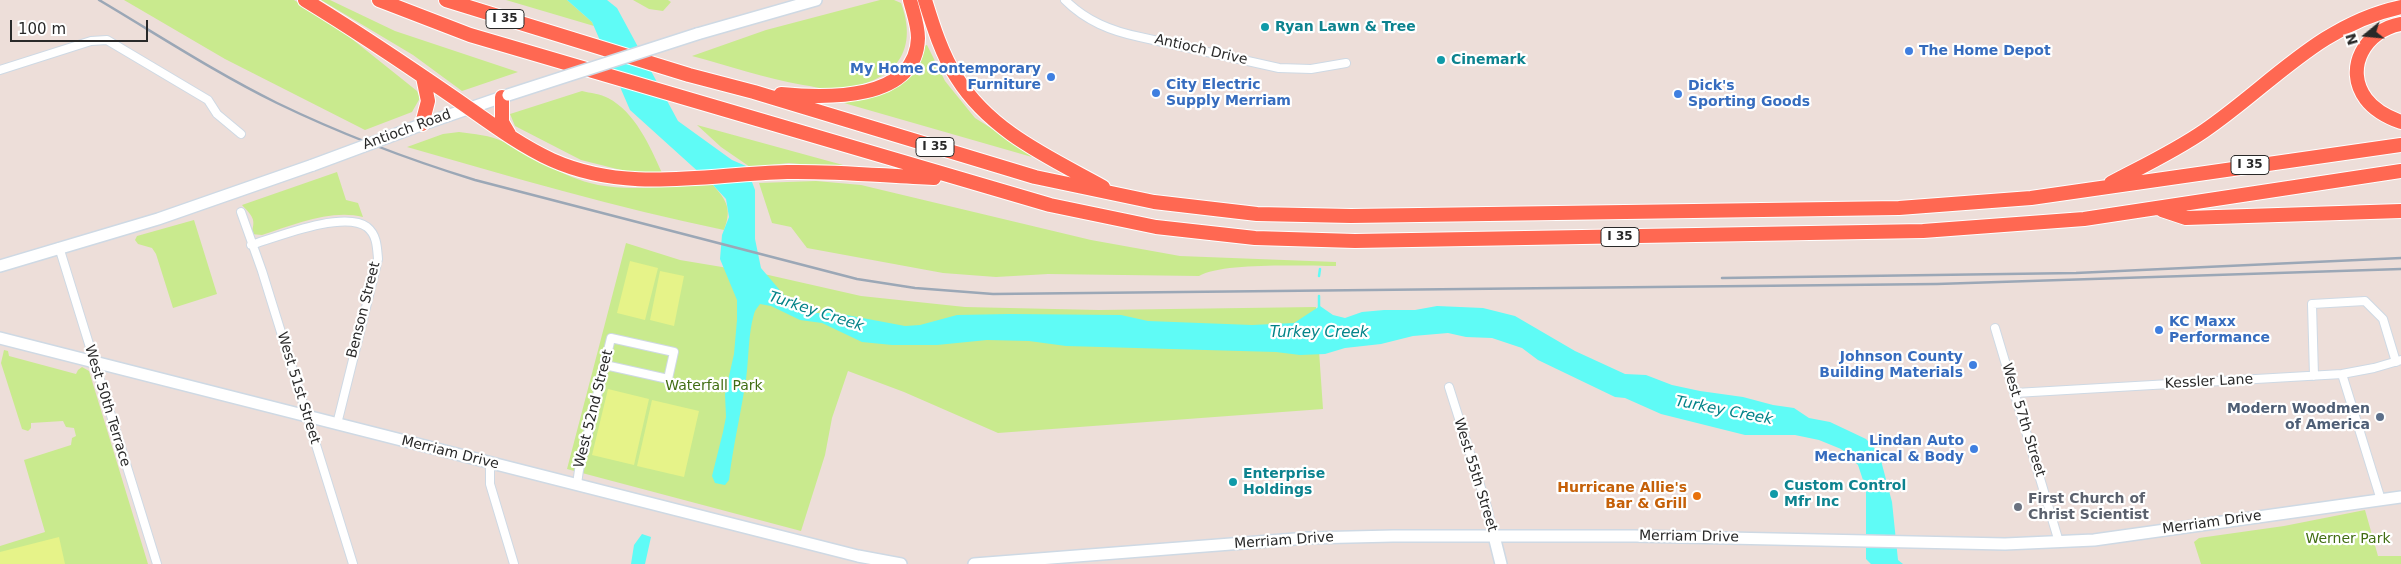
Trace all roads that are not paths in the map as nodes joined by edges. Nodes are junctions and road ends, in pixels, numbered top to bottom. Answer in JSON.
{"nodes":[{"id":1,"x":305,"y":0,"type":"edge"},
{"id":2,"x":379,"y":0,"type":"edge"},
{"id":3,"x":446,"y":0,"type":"edge"},
{"id":4,"x":816,"y":0,"type":"edge"},
{"id":5,"x":910,"y":0,"type":"edge"},
{"id":6,"x":925,"y":0,"type":"edge"},
{"id":7,"x":1065,"y":0,"type":"edge"},
{"id":8,"x":2401,"y":8,"type":"edge"},
{"id":9,"x":2401,"y":24,"type":"edge"},
{"id":10,"x":1346,"y":62,"type":"dead end"},
{"id":11,"x":0,"y":70,"type":"edge"},
{"id":12,"x":423,"y":77,"type":"junction"},
{"id":13,"x":754,"y":92,"type":"junction"},
{"id":14,"x":505,"y":96,"type":"junction"},
{"id":15,"x":468,"y":108,"type":"junction"},
{"id":16,"x":2401,"y":122,"type":"edge"},
{"id":17,"x":420,"y":125,"type":"junction"},
{"id":18,"x":240,"y":134,"type":"dead end"},
{"id":19,"x":510,"y":135,"type":"junction"},
{"id":20,"x":2401,"y":145,"type":"edge"},
{"id":21,"x":2401,"y":171,"type":"edge"},
{"id":22,"x":956,"y":179,"type":"junction"},
{"id":23,"x":2099,"y":188,"type":"junction"},
{"id":24,"x":1118,"y":195,"type":"junction"},
{"id":25,"x":2158,"y":209,"type":"junction"},
{"id":26,"x":2401,"y":211,"type":"edge"},
{"id":27,"x":241,"y":212,"type":"dead end"},
{"id":28,"x":251,"y":245,"type":"junction"},
{"id":29,"x":59,"y":247,"type":"junction"},
{"id":30,"x":0,"y":266,"type":"edge"},
{"id":31,"x":1995,"y":328,"type":"dead end"},
{"id":32,"x":0,"y":338,"type":"edge"},
{"id":33,"x":2399,"y":361,"type":"edge"},
{"id":34,"x":94,"y":362,"type":"junction"},
{"id":35,"x":605,"y":366,"type":"junction"},
{"id":36,"x":2342,"y":374,"type":"junction"},
{"id":37,"x":2314,"y":376,"type":"junction"},
{"id":38,"x":1449,"y":387,"type":"dead end"},
{"id":39,"x":2015,"y":393,"type":"junction"},
{"id":40,"x":307,"y":416,"type":"junction"},
{"id":41,"x":337,"y":424,"type":"junction"},
{"id":42,"x":490,"y":464,"type":"junction"},
{"id":43,"x":577,"y":484,"type":"junction"},
{"id":44,"x":2401,"y":497,"type":"edge"},
{"id":45,"x":2381,"y":500,"type":"junction"},
{"id":46,"x":1494,"y":536,"type":"junction"},
{"id":47,"x":2060,"y":542,"type":"junction"},
{"id":48,"x":157,"y":564,"type":"edge"},
{"id":49,"x":352,"y":564,"type":"edge"},
{"id":50,"x":514,"y":564,"type":"edge"},
{"id":51,"x":901,"y":564,"type":"edge"},
{"id":52,"x":974,"y":564,"type":"edge"},
{"id":53,"x":1501,"y":564,"type":"edge"}],
"edges":[{"from":1,"to":12,"type":"highway"},
{"from":2,"to":22,"type":"highway","number":"I 35","bridge":true},
{"from":3,"to":13,"type":"highway","number":"I 35","bridge":true},
{"from":4,"to":14,"type":"main road","name":"Antioch Road","bridge":true},
{"from":5,"to":13,"type":"highway"},
{"from":6,"to":24,"type":"highway"},
{"from":7,"to":10,"type":"street","name":"Antioch Drive"},
{"from":8,"to":23,"type":"highway"},
{"from":9,"to":16,"type":"highway"},
{"from":11,"to":18,"type":"street"},
{"from":12,"to":15,"type":"highway"},
{"from":12,"to":17,"type":"highway"},
{"from":13,"to":24,"type":"highway","number":"I 35"},
{"from":14,"to":15,"type":"main road","name":"Antioch Road"},
{"from":14,"to":19,"type":"highway"},
{"from":15,"to":17,"type":"main road","name":"Antioch Road"},
{"from":15,"to":19,"type":"highway"},
{"from":17,"to":29,"type":"main road","name":"Antioch Road","bridge":true},
{"from":19,"to":22,"type":"highway"},
{"from":20,"to":23,"type":"highway","number":"I 35"},
{"from":21,"to":25,"type":"highway","number":"I 35"},
{"from":22,"to":25,"type":"highway","number":"I 35"},
{"from":23,"to":24,"type":"highway","number":"I 35"},
{"from":25,"to":26,"type":"highway"},
{"from":27,"to":28,"type":"street","name":"West 51st Street"},
{"from":28,"to":40,"type":"street","name":"West 51st Street"},
{"from":28,"to":41,"type":"street","name":"Benson Street"},
{"from":29,"to":30,"type":"main road","name":"Antioch Road"},
{"from":29,"to":34,"type":"street","name":"West 50th Terrace"},
{"from":31,"to":39,"type":"street","name":"West 57th Street"},
{"from":32,"to":34,"type":"main road","name":"Merriam Drive"},
{"from":33,"to":36,"type":"street","name":"Kessler Lane"},
{"from":33,"to":37,"type":"street"},
{"from":34,"to":40,"type":"main road","name":"Merriam Drive"},
{"from":34,"to":48,"type":"street","name":"West 50th Terrace"},
{"from":35,"to":35,"type":"street","name":"West 52nd Street"},
{"from":35,"to":43,"type":"street","name":"West 52nd Street"},
{"from":36,"to":37,"type":"street","name":"Kessler Lane"},
{"from":36,"to":45,"type":"street"},
{"from":37,"to":39,"type":"street","name":"Kessler Lane"},
{"from":38,"to":46,"type":"street","name":"West 55th Street"},
{"from":39,"to":47,"type":"street","name":"West 57th Street"},
{"from":40,"to":41,"type":"main road","name":"Merriam Drive"},
{"from":40,"to":49,"type":"street","name":"West 51st Street"},
{"from":41,"to":42,"type":"main road","name":"Merriam Drive"},
{"from":42,"to":43,"type":"main road","name":"Merriam Drive"},
{"from":42,"to":50,"type":"street"},
{"from":43,"to":51,"type":"main road","name":"Merriam Drive"},
{"from":44,"to":45,"type":"main road","name":"Merriam Drive"},
{"from":45,"to":47,"type":"main road","name":"Merriam Drive"},
{"from":46,"to":47,"type":"main road","name":"Merriam Drive"},
{"from":46,"to":52,"type":"main road","name":"Merriam Drive"},
{"from":46,"to":53,"type":"main road","name":"West 55th Street"}]}
